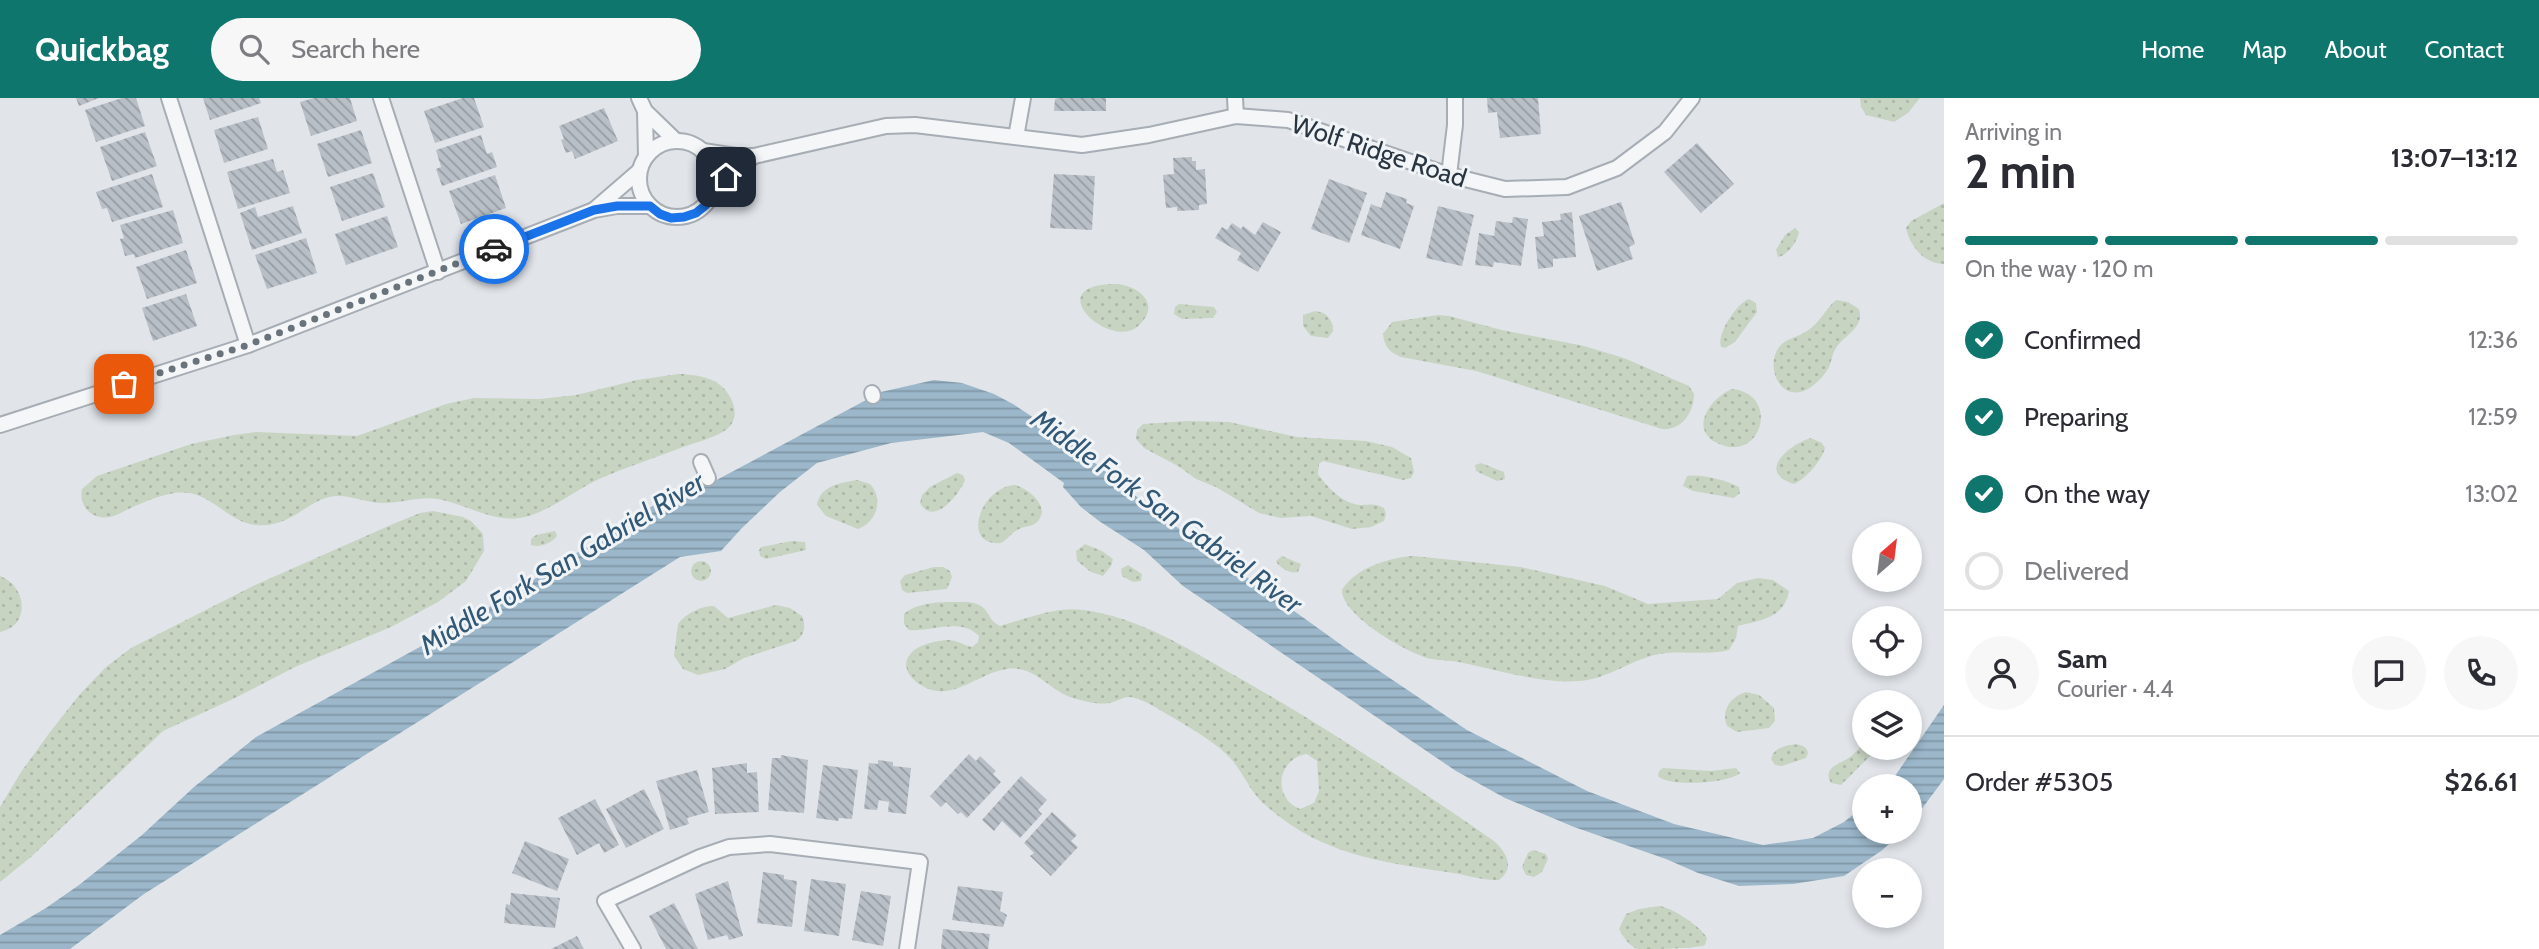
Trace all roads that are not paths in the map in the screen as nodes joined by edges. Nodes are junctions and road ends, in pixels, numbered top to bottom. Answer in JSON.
{"nodes":[{"id":1,"x":169,"y":98,"type":"edge"},
{"id":2,"x":381,"y":98,"type":"edge"},
{"id":3,"x":1023,"y":98,"type":"edge"},
{"id":4,"x":1235,"y":98,"type":"edge"},
{"id":5,"x":1455,"y":98,"type":"edge"},
{"id":6,"x":1692,"y":98,"type":"edge"},
{"id":7,"x":642,"y":105,"type":"edge"},
{"id":8,"x":1236,"y":116,"type":"junction"},
{"id":9,"x":1016,"y":137,"type":"junction"},
{"id":10,"x":675,"y":141,"type":"junction"},
{"id":11,"x":703,"y":151,"type":"junction"},
{"id":12,"x":754,"y":156,"type":"junction"},
{"id":13,"x":646,"y":157,"type":"junction"},
{"id":14,"x":639,"y":171,"type":"junction"},
{"id":15,"x":1449,"y":175,"type":"junction"},
{"id":16,"x":715,"y":186,"type":"junction"},
{"id":17,"x":650,"y":206,"type":"junction"},
{"id":18,"x":594,"y":210,"type":"junction"},
{"id":19,"x":438,"y":272,"type":"junction"},
{"id":20,"x":248,"y":345,"type":"junction"},
{"id":21,"x":0,"y":425,"type":"edge"},
{"id":22,"x":701,"y":462,"type":"dead end"},
{"id":23,"x":708,"y":478,"type":"dead end"},
{"id":24,"x":633,"y":949,"type":"edge"},
{"id":25,"x":908,"y":949,"type":"edge"}],
"edges":[{"from":1,"to":20,"type":"street"},
{"from":2,"to":19,"type":"street"},
{"from":3,"to":9,"type":"street"},
{"from":4,"to":8,"type":"street"},
{"from":5,"to":15,"type":"street"},
{"from":6,"to":15,"type":"street","name":"Wolf Ridge Road"},
{"from":7,"to":10,"type":"street"},
{"from":7,"to":13,"type":"street"},
{"from":8,"to":9,"type":"street","name":"Wolf Ridge Road"},
{"from":8,"to":15,"type":"street","name":"Wolf Ridge Road"},
{"from":9,"to":12,"type":"street","name":"Wolf Ridge Road"},
{"from":10,"to":11,"type":"street"},
{"from":10,"to":13,"type":"street"},
{"from":11,"to":12,"type":"street"},
{"from":11,"to":16,"type":"street"},
{"from":12,"to":16,"type":"street","name":"Wolf Ridge Road"},
{"from":13,"to":14,"type":"street"},
{"from":14,"to":17,"type":"street"},
{"from":14,"to":18,"type":"street"},
{"from":16,"to":17,"type":"street"},
{"from":17,"to":18,"type":"street"},
{"from":18,"to":19,"type":"street"},
{"from":19,"to":20,"type":"street"},
{"from":20,"to":21,"type":"street"},
{"from":22,"to":23,"type":"street"},
{"from":24,"to":25,"type":"street"}]}
